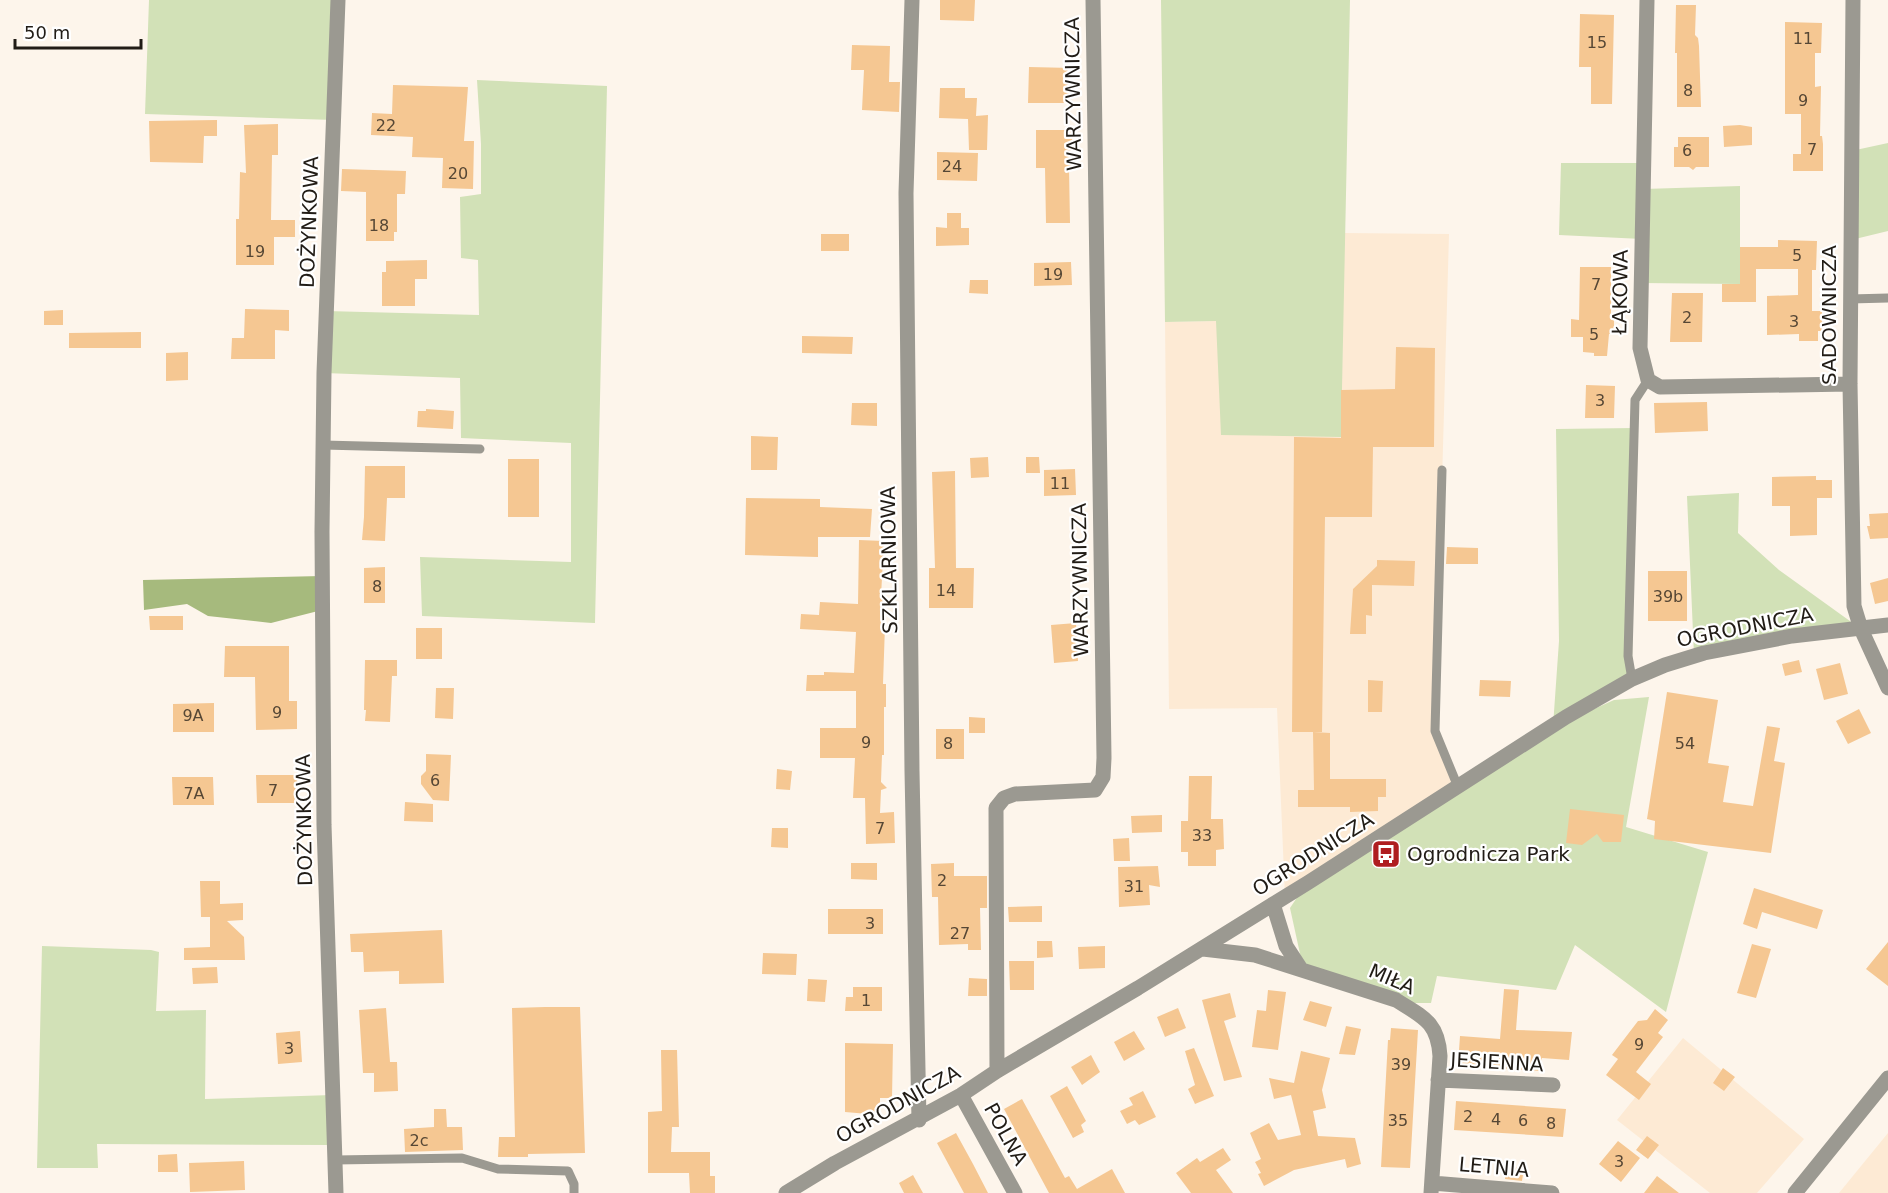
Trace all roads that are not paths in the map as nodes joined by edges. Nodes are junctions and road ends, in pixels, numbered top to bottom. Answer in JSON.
{"nodes":[{"id":1,"x":338,"y":0,"type":"edge"},
{"id":2,"x":912,"y":0,"type":"edge"},
{"id":3,"x":1093,"y":0,"type":"edge"},
{"id":4,"x":1647,"y":0,"type":"edge"},
{"id":5,"x":1853,"y":0,"type":"edge"},
{"id":6,"x":1888,"y":298,"type":"edge"},
{"id":7,"x":1850,"y":299,"type":"junction"},
{"id":8,"x":1647,"y":380,"type":"junction"},
{"id":9,"x":1850,"y":384,"type":"junction"},
{"id":10,"x":323,"y":445,"type":"junction"},
{"id":11,"x":480,"y":449,"type":"dead end"},
{"id":12,"x":1442,"y":470,"type":"dead end"},
{"id":13,"x":1888,"y":625,"type":"edge"},
{"id":14,"x":1861,"y":629,"type":"junction"},
{"id":15,"x":1632,"y":679,"type":"junction"},
{"id":16,"x":1888,"y":688,"type":"edge"},
{"id":17,"x":1458,"y":787,"type":"junction"},
{"id":18,"x":1273,"y":904,"type":"junction"},
{"id":19,"x":1203,"y":949,"type":"junction"},
{"id":20,"x":1301,"y":969,"type":"junction"},
{"id":21,"x":997,"y":1071,"type":"junction"},
{"id":22,"x":1888,"y":1078,"type":"edge"},
{"id":23,"x":1438,"y":1080,"type":"junction"},
{"id":24,"x":1553,"y":1085,"type":"dead end"},
{"id":25,"x":961,"y":1095,"type":"junction"},
{"id":26,"x":919,"y":1120,"type":"junction"},
{"id":27,"x":335,"y":1160,"type":"junction"},
{"id":28,"x":1432,"y":1188,"type":"edge"},
{"id":29,"x":792,"y":1192,"type":"edge"},
{"id":30,"x":336,"y":1193,"type":"edge"},
{"id":31,"x":574,"y":1193,"type":"edge"},
{"id":32,"x":1016,"y":1193,"type":"edge"},
{"id":33,"x":1552,"y":1193,"type":"edge"},
{"id":34,"x":1795,"y":1193,"type":"edge"}],
"edges":[{"from":1,"to":10,"type":"street","name":"DOŻYNKOWA"},
{"from":2,"to":26,"type":"street","name":"SZKLARNIOWA"},
{"from":3,"to":21,"type":"street","name":"WARZYWNICZA"},
{"from":4,"to":8,"type":"street","name":"ŁĄKOWA"},
{"from":5,"to":7,"type":"street","name":"SADOWNICZA"},
{"from":6,"to":7,"type":"lane"},
{"from":7,"to":9,"type":"street","name":"SADOWNICZA"},
{"from":8,"to":9,"type":"street"},
{"from":8,"to":15,"type":"lane"},
{"from":9,"to":14,"type":"street","name":"SADOWNICZA"},
{"from":10,"to":11,"type":"lane"},
{"from":10,"to":27,"type":"street","name":"DOŻYNKOWA"},
{"from":12,"to":17,"type":"lane"},
{"from":13,"to":14,"type":"street","name":"OGRODNICZA"},
{"from":14,"to":15,"type":"street","name":"OGRODNICZA"},
{"from":14,"to":16,"type":"street","name":"SADOWNICZA"},
{"from":15,"to":17,"type":"street","name":"OGRODNICZA"},
{"from":17,"to":18,"type":"street","name":"OGRODNICZA"},
{"from":18,"to":19,"type":"street","name":"OGRODNICZA"},
{"from":18,"to":20,"type":"street"},
{"from":19,"to":20,"type":"street","name":"MIŁA"},
{"from":19,"to":21,"type":"street","name":"OGRODNICZA"},
{"from":20,"to":23,"type":"street","name":"MIŁA"},
{"from":21,"to":25,"type":"street","name":"OGRODNICZA"},
{"from":22,"to":34,"type":"street"},
{"from":23,"to":24,"type":"street","name":"JESIENNA"},
{"from":23,"to":28,"type":"street","name":"MIŁA"},
{"from":25,"to":26,"type":"street","name":"OGRODNICZA"},
{"from":25,"to":32,"type":"street","name":"POLNA"},
{"from":26,"to":29,"type":"street","name":"OGRODNICZA"},
{"from":27,"to":30,"type":"street","name":"DOŻYNKOWA"},
{"from":27,"to":31,"type":"lane"},
{"from":28,"to":33,"type":"street","name":"LETNIA"}]}
